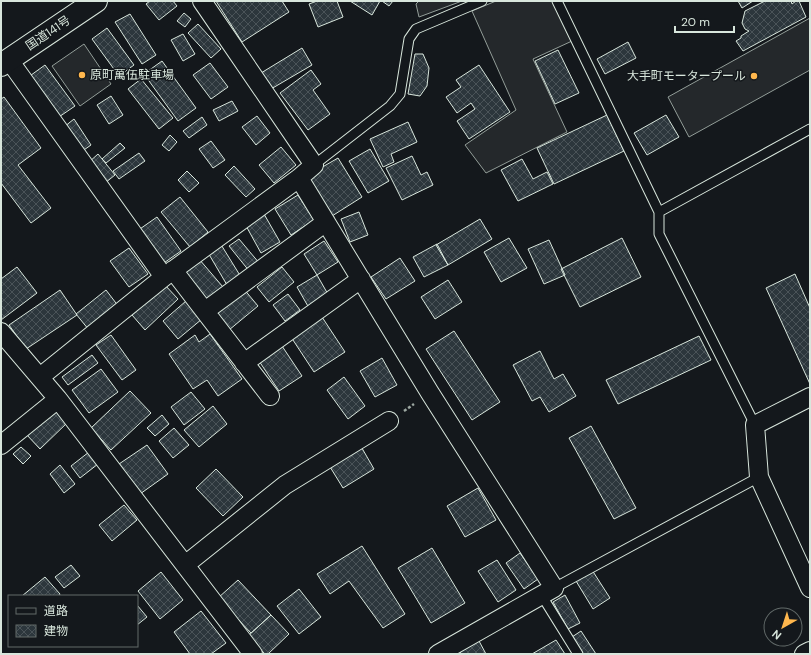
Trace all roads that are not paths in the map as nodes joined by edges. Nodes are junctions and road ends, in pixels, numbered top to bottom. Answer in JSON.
{"nodes":[{"id":1,"x":96,"y":1,"type":"edge"},
{"id":2,"x":202,"y":1,"type":"edge"},
{"id":3,"x":482,"y":1,"type":"edge"},
{"id":4,"x":556,"y":1,"type":"edge"},
{"id":5,"x":5,"y":63,"type":"edge"},
{"id":6,"x":810,"y":129,"type":"edge"},
{"id":7,"x":314,"y":165,"type":"junction"},
{"id":8,"x":299,"y":178,"type":"junction"},
{"id":9,"x":659,"y":212,"type":"junction"},
{"id":10,"x":326,"y":222,"type":"junction"},
{"id":11,"x":169,"y":273,"type":"junction"},
{"id":12,"x":361,"y":280,"type":"junction"},
{"id":13,"x":205,"y":311,"type":"junction"},
{"id":14,"x":1,"y":332,"type":"edge"},
{"id":15,"x":244,"y":363,"type":"junction"},
{"id":16,"x":40,"y":377,"type":"junction"},
{"id":17,"x":270,"y":396,"type":"dead end"},
{"id":18,"x":810,"y":398,"type":"edge"},
{"id":19,"x":58,"y":399,"type":"junction"},
{"id":20,"x":389,"y":421,"type":"road end"},
{"id":21,"x":755,"y":425,"type":"junction"},
{"id":22,"x":1,"y":445,"type":"edge"},
{"id":23,"x":759,"y":477,"type":"junction"},
{"id":24,"x":185,"y":565,"type":"junction"},
{"id":25,"x":810,"y":588,"type":"edge"},
{"id":26,"x":548,"y":592,"type":"junction"},
{"id":27,"x":810,"y":651,"type":"edge"},
{"id":28,"x":253,"y":654,"type":"edge"},
{"id":29,"x":438,"y":654,"type":"edge"},
{"id":30,"x":578,"y":654,"type":"edge"},
{"id":31,"x":804,"y":654,"type":"edge"}],
"edges":[{"from":1,"to":5,"type":"highway","name":"国道141号"},
{"from":2,"to":7,"type":"street"},
{"from":3,"to":7,"type":"lane"},
{"from":4,"to":9,"type":"lane"},
{"from":5,"to":11,"type":"street"},
{"from":6,"to":9,"type":"lane"},
{"from":7,"to":8,"type":"street"},
{"from":8,"to":10,"type":"street"},
{"from":8,"to":11,"type":"street"},
{"from":9,"to":21,"type":"lane"},
{"from":10,"to":12,"type":"street"},
{"from":10,"to":13,"type":"street"},
{"from":11,"to":13,"type":"street"},
{"from":11,"to":16,"type":"street"},
{"from":12,"to":15,"type":"street"},
{"from":12,"to":26,"type":"street"},
{"from":13,"to":15,"type":"street"},
{"from":14,"to":16,"type":"street"},
{"from":15,"to":17,"type":"street"},
{"from":16,"to":19,"type":"street"},
{"from":18,"to":21,"type":"street"},
{"from":19,"to":22,"type":"street"},
{"from":19,"to":24,"type":"street"},
{"from":20,"to":24,"type":"street"},
{"from":21,"to":23,"type":"street"},
{"from":23,"to":25,"type":"street"},
{"from":23,"to":26,"type":"lane"},
{"from":24,"to":28,"type":"street"},
{"from":26,"to":29,"type":"street"},
{"from":26,"to":30,"type":"lane"},
{"from":27,"to":31,"type":"street"}]}
